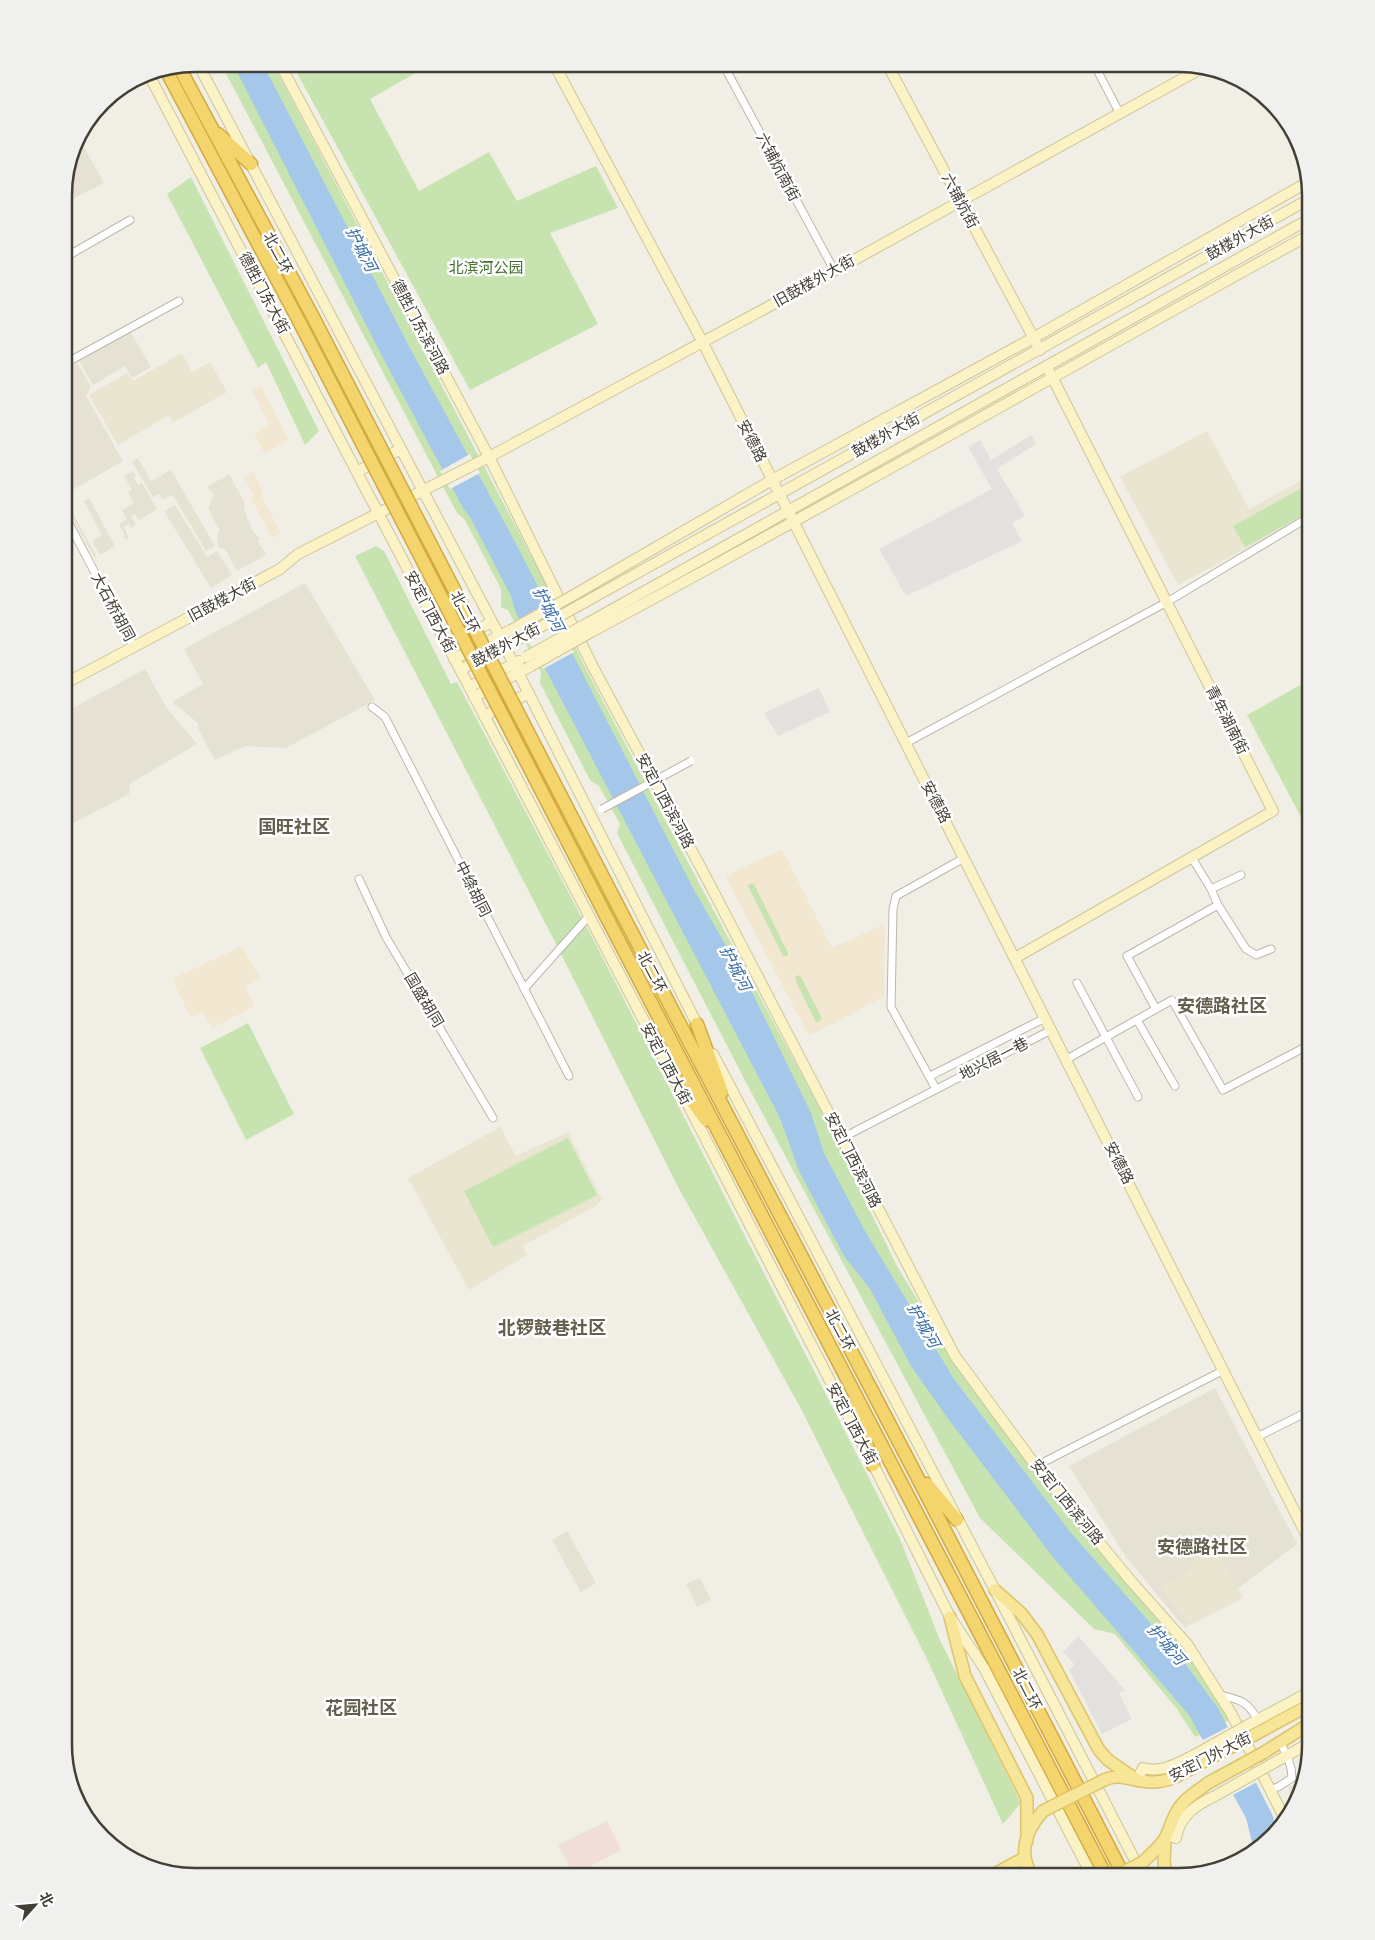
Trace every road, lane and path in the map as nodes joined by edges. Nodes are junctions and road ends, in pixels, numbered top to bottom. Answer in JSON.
{"nodes":[{"id":1,"x":203,"y":73,"type":"edge"},
{"id":2,"x":285,"y":73,"type":"edge"},
{"id":3,"x":559,"y":73,"type":"edge"},
{"id":4,"x":728,"y":73,"type":"edge"},
{"id":5,"x":892,"y":73,"type":"edge"},
{"id":6,"x":1099,"y":73,"type":"edge"},
{"id":7,"x":182,"y":74,"type":"edge"},
{"id":8,"x":1192,"y":74,"type":"edge"},
{"id":9,"x":169,"y":76,"type":"edge"},
{"id":10,"x":152,"y":81,"type":"edge"},
{"id":11,"x":1120,"y":114,"type":"junction"},
{"id":12,"x":210,"y":126,"type":"junction"},
{"id":13,"x":251,"y":164,"type":"junction"},
{"id":14,"x":1301,"y":186,"type":"edge"},
{"id":15,"x":960,"y":201,"type":"junction"},
{"id":16,"x":1302,"y":203,"type":"edge"},
{"id":17,"x":130,"y":220,"type":"dead end"},
{"id":18,"x":1302,"y":223,"type":"edge"},
{"id":19,"x":1302,"y":239,"type":"edge"},
{"id":20,"x":73,"y":253,"type":"edge"},
{"id":21,"x":834,"y":270,"type":"junction"},
{"id":22,"x":179,"y":301,"type":"dead end"},
{"id":23,"x":1033,"y":338,"type":"junction"},
{"id":24,"x":702,"y":341,"type":"junction"},
{"id":25,"x":1040,"y":350,"type":"junction"},
{"id":26,"x":73,"y":359,"type":"edge"},
{"id":27,"x":1046,"y":366,"type":"junction"},
{"id":28,"x":1052,"y":376,"type":"junction"},
{"id":29,"x":401,"y":449,"type":"junction"},
{"id":30,"x":489,"y":457,"type":"junction"},
{"id":31,"x":358,"y":472,"type":"junction"},
{"id":32,"x":772,"y":480,"type":"junction"},
{"id":33,"x":424,"y":491,"type":"junction"},
{"id":34,"x":779,"y":494,"type":"junction"},
{"id":35,"x":787,"y":510,"type":"junction"},
{"id":36,"x":378,"y":513,"type":"junction"},
{"id":37,"x":1302,"y":521,"type":"edge"},
{"id":38,"x":794,"y":523,"type":"junction"},
{"id":39,"x":73,"y":531,"type":"edge"},
{"id":40,"x":1167,"y":602,"type":"junction"},
{"id":41,"x":492,"y":622,"type":"junction"},
{"id":42,"x":590,"y":627,"type":"junction"},
{"id":43,"x":499,"y":635,"type":"junction"},
{"id":44,"x":447,"y":645,"type":"junction"},
{"id":45,"x":505,"y":646,"type":"junction"},
{"id":46,"x":134,"y":647,"type":"junction"},
{"id":47,"x":454,"y":659,"type":"junction"},
{"id":48,"x":516,"y":668,"type":"junction"},
{"id":49,"x":460,"y":670,"type":"junction"},
{"id":50,"x":73,"y":679,"type":"edge"},
{"id":51,"x":472,"y":692,"type":"junction"},
{"id":52,"x":529,"y":693,"type":"junction"},
{"id":53,"x":372,"y":707,"type":"dead end"},
{"id":54,"x":484,"y":716,"type":"junction"},
{"id":55,"x":906,"y":743,"type":"junction"},
{"id":56,"x":691,"y":761,"type":"dead end"},
{"id":57,"x":591,"y":814,"type":"junction"},
{"id":58,"x":964,"y":858,"type":"junction"},
{"id":59,"x":1192,"y":858,"type":"junction"},
{"id":60,"x":1241,"y":875,"type":"dead end"},
{"id":61,"x":359,"y":879,"type":"dead end"},
{"id":62,"x":1211,"y":889,"type":"junction"},
{"id":63,"x":1218,"y":905,"type":"junction"},
{"id":64,"x":589,"y":916,"type":"junction"},
{"id":65,"x":1271,"y":949,"type":"dead end"},
{"id":66,"x":1015,"y":958,"type":"junction"},
{"id":67,"x":1076,"y":983,"type":"dead end"},
{"id":68,"x":524,"y":989,"type":"junction"},
{"id":69,"x":1156,"y":1009,"type":"junction"},
{"id":70,"x":1044,"y":1018,"type":"junction"},
{"id":71,"x":1137,"y":1020,"type":"junction"},
{"id":72,"x":697,"y":1024,"type":"junction"},
{"id":73,"x":1051,"y":1030,"type":"junction"},
{"id":74,"x":1105,"y":1037,"type":"junction"},
{"id":75,"x":1302,"y":1049,"type":"edge"},
{"id":76,"x":1067,"y":1059,"type":"junction"},
{"id":77,"x":569,"y":1076,"type":"dead end"},
{"id":78,"x":674,"y":1076,"type":"junction"},
{"id":79,"x":930,"y":1076,"type":"junction"},
{"id":80,"x":1175,"y":1086,"type":"dead end"},
{"id":81,"x":936,"y":1089,"type":"junction"},
{"id":82,"x":1138,"y":1097,"type":"dead end"},
{"id":83,"x":493,"y":1118,"type":"dead end"},
{"id":84,"x":842,"y":1138,"type":"junction"},
{"id":85,"x":741,"y":1141,"type":"junction"},
{"id":86,"x":729,"y":1150,"type":"junction"},
{"id":87,"x":1224,"y":1370,"type":"junction"},
{"id":88,"x":847,"y":1377,"type":"junction"},
{"id":89,"x":1302,"y":1415,"type":"edge"},
{"id":90,"x":1258,"y":1437,"type":"junction"},
{"id":91,"x":873,"y":1465,"type":"junction"},
{"id":92,"x":912,"y":1466,"type":"junction"},
{"id":93,"x":1036,"y":1466,"type":"junction"},
{"id":94,"x":957,"y":1520,"type":"junction"},
{"id":95,"x":1302,"y":1526,"type":"edge"},
{"id":96,"x":995,"y":1590,"type":"junction"},
{"id":97,"x":950,"y":1617,"type":"junction"},
{"id":98,"x":1220,"y":1695,"type":"junction"},
{"id":99,"x":1302,"y":1696,"type":"edge"},
{"id":100,"x":1302,"y":1708,"type":"edge"},
{"id":101,"x":1258,"y":1720,"type":"junction"},
{"id":102,"x":1302,"y":1729,"type":"edge"},
{"id":103,"x":1251,"y":1730,"type":"junction"},
{"id":104,"x":1280,"y":1742,"type":"junction"},
{"id":105,"x":1302,"y":1747,"type":"edge"},
{"id":106,"x":1287,"y":1756,"type":"junction"},
{"id":107,"x":1196,"y":1760,"type":"junction"},
{"id":108,"x":1138,"y":1780,"type":"junction"},
{"id":109,"x":1271,"y":1789,"type":"junction"},
{"id":110,"x":1282,"y":1812,"type":"edge"},
{"id":111,"x":1170,"y":1838,"type":"junction"},
{"id":112,"x":1026,"y":1840,"type":"junction"},
{"id":113,"x":1024,"y":1858,"type":"junction"},
{"id":114,"x":1006,"y":1868,"type":"edge"},
{"id":115,"x":1029,"y":1868,"type":"edge"},
{"id":116,"x":1088,"y":1868,"type":"edge"},
{"id":117,"x":1102,"y":1868,"type":"edge"},
{"id":118,"x":1120,"y":1868,"type":"edge"},
{"id":119,"x":1132,"y":1868,"type":"edge"},
{"id":120,"x":1139,"y":1868,"type":"edge"},
{"id":121,"x":1165,"y":1868,"type":"edge"}],
"edges":[{"from":1,"to":13,"type":"street"},
{"from":2,"to":30,"type":"street","name":"德胜门东滨河路"},
{"from":3,"to":24,"type":"street","name":"安德路"},
{"from":4,"to":21,"type":"street","name":"六铺炕南街"},
{"from":5,"to":15,"type":"street","name":"六铺炕街"},
{"from":6,"to":11,"type":"street"},
{"from":7,"to":12,"type":"highway","name":"北二环"},
{"from":8,"to":11,"type":"street","name":"旧鼓楼外大街"},
{"from":9,"to":86,"type":"highway","name":"北二环","bridge":true},
{"from":10,"to":31,"type":"street","name":"德胜门东大街"},
{"from":11,"to":15,"type":"street","name":"旧鼓楼外大街"},
{"from":12,"to":13,"type":"highway"},
{"from":12,"to":85,"type":"highway","name":"北二环","bridge":true},
{"from":13,"to":29,"type":"street"},
{"from":14,"to":23,"type":"street","name":"鼓楼外大街"},
{"from":15,"to":21,"type":"street","name":"旧鼓楼外大街"},
{"from":15,"to":23,"type":"street","name":"六铺炕街"},
{"from":16,"to":25,"type":"street","name":"鼓楼外大街"},
{"from":17,"to":20,"type":"street"},
{"from":18,"to":27,"type":"street","name":"鼓楼外大街"},
{"from":19,"to":28,"type":"street","name":"鼓楼外大街"},
{"from":21,"to":24,"type":"street","name":"旧鼓楼外大街"},
{"from":22,"to":26,"type":"street"},
{"from":23,"to":25,"type":"street","name":"六铺炕街"},
{"from":23,"to":32,"type":"street","name":"鼓楼外大街"},
{"from":24,"to":30,"type":"street","name":"旧鼓楼外大街"},
{"from":24,"to":32,"type":"street","name":"安德路"},
{"from":25,"to":34,"type":"street","name":"鼓楼外大街"},
{"from":27,"to":28,"type":"street","name":"青年湖南街"},
{"from":27,"to":35,"type":"street","name":"鼓楼外大街"},
{"from":28,"to":38,"type":"street","name":"鼓楼外大街"},
{"from":28,"to":40,"type":"street","name":"青年湖南街"},
{"from":29,"to":31,"type":"street"},
{"from":29,"to":33,"type":"street"},
{"from":30,"to":33,"type":"street","name":"旧鼓楼外大街"},
{"from":30,"to":84,"type":"street","name":"安定门西滨河路"},
{"from":31,"to":36,"type":"street","name":"德胜门东大街"},
{"from":32,"to":34,"type":"street","name":"安德路"},
{"from":32,"to":43,"type":"street","name":"鼓楼外大街","bridge":true},
{"from":33,"to":36,"type":"street","name":"旧鼓楼大街"},
{"from":33,"to":41,"type":"street"},
{"from":34,"to":35,"type":"street","name":"安德路"},
{"from":34,"to":45,"type":"street","name":"鼓楼外大街","bridge":true},
{"from":35,"to":38,"type":"street","name":"安德路"},
{"from":35,"to":42,"type":"street","name":"鼓楼外大街"},
{"from":36,"to":44,"type":"street","name":"安定门西大街"},
{"from":36,"to":46,"type":"street","name":"旧鼓楼大街"},
{"from":37,"to":40,"type":"street"},
{"from":38,"to":42,"type":"street","name":"鼓楼外大街"},
{"from":38,"to":55,"type":"street","name":"安德路"},
{"from":39,"to":46,"type":"street","name":"大石桥胡同"},
{"from":40,"to":55,"type":"street"},
{"from":40,"to":59,"type":"street","name":"青年湖南街"},
{"from":41,"to":43,"type":"street"},
{"from":41,"to":44,"type":"street"},
{"from":42,"to":48,"type":"street","name":"鼓楼外大街","bridge":true},
{"from":43,"to":45,"type":"street"},
{"from":43,"to":47,"type":"street","name":"鼓楼外大街"},
{"from":44,"to":47,"type":"street","name":"安定门西大街"},
{"from":45,"to":48,"type":"street"},
{"from":45,"to":49,"type":"street","name":"鼓楼外大街"},
{"from":46,"to":50,"type":"street","name":"旧鼓楼大街"},
{"from":47,"to":49,"type":"street","name":"安定门西大街"},
{"from":48,"to":51,"type":"street","name":"鼓楼外大街"},
{"from":48,"to":52,"type":"street"},
{"from":49,"to":51,"type":"street","name":"安定门西大街"},
{"from":51,"to":54,"type":"street","name":"安定门西大街"},
{"from":52,"to":54,"type":"street"},
{"from":52,"to":57,"type":"street"},
{"from":53,"to":68,"type":"street","name":"中绦胡同"},
{"from":54,"to":64,"type":"street","name":"安定门西大街"},
{"from":55,"to":58,"type":"street","name":"安德路"},
{"from":56,"to":57,"type":"street","bridge":true},
{"from":57,"to":72,"type":"street"},
{"from":58,"to":66,"type":"street","name":"安德路"},
{"from":58,"to":79,"type":"street"},
{"from":59,"to":62,"type":"street"},
{"from":59,"to":66,"type":"street","name":"青年湖南街"},
{"from":60,"to":62,"type":"street"},
{"from":61,"to":83,"type":"street","name":"国盛胡同"},
{"from":62,"to":63,"type":"street"},
{"from":63,"to":65,"type":"street"},
{"from":63,"to":69,"type":"street"},
{"from":64,"to":68,"type":"street"},
{"from":64,"to":78,"type":"street","name":"安定门西大街"},
{"from":66,"to":70,"type":"street","name":"安德路"},
{"from":67,"to":74,"type":"street"},
{"from":68,"to":77,"type":"street","name":"中绦胡同"},
{"from":69,"to":71,"type":"street"},
{"from":69,"to":75,"type":"street"},
{"from":70,"to":73,"type":"street","name":"安德路"},
{"from":70,"to":79,"type":"street","name":"地兴居一巷"},
{"from":71,"to":74,"type":"street"},
{"from":71,"to":80,"type":"street"},
{"from":72,"to":85,"type":"highway"},
{"from":72,"to":94,"type":"street"},
{"from":73,"to":76,"type":"street","name":"安德路"},
{"from":73,"to":81,"type":"street","name":"地兴居一巷"},
{"from":74,"to":76,"type":"street"},
{"from":74,"to":82,"type":"street"},
{"from":76,"to":87,"type":"street","name":"安德路"},
{"from":78,"to":86,"type":"highway"},
{"from":78,"to":91,"type":"street","name":"安定门西大街"},
{"from":79,"to":81,"type":"street"},
{"from":81,"to":84,"type":"street","name":"地兴居一巷"},
{"from":84,"to":93,"type":"street","name":"安定门西滨河路"},
{"from":85,"to":92,"type":"highway","name":"北二环"},
{"from":86,"to":88,"type":"highway","name":"北二环"},
{"from":87,"to":90,"type":"street","name":"安德路"},
{"from":87,"to":93,"type":"street"},
{"from":88,"to":91,"type":"highway"},
{"from":88,"to":117,"type":"highway","name":"北二环"},
{"from":89,"to":90,"type":"street"},
{"from":90,"to":95,"type":"street","name":"安德路"},
{"from":91,"to":97,"type":"street","name":"安定门西大街"},
{"from":92,"to":94,"type":"highway"},
{"from":92,"to":118,"type":"highway","name":"北二环"},
{"from":93,"to":98,"type":"street","name":"安定门西滨河路"},
{"from":94,"to":96,"type":"street"},
{"from":96,"to":108,"type":"main road"},
{"from":96,"to":120,"type":"street"},
{"from":97,"to":112,"type":"main road"},
{"from":97,"to":116,"type":"street","name":"安定门西大街"},
{"from":98,"to":101,"type":"street"},
{"from":98,"to":109,"type":"street","name":"安定门西滨河路"},
{"from":99,"to":101,"type":"street"},
{"from":100,"to":103,"type":"main road","name":"安定门外大街"},
{"from":101,"to":103,"type":"street"},
{"from":102,"to":104,"type":"main road","name":"安定门外大街"},
{"from":103,"to":107,"type":"main road","name":"安定门外大街","bridge":true},
{"from":104,"to":106,"type":"street"},
{"from":104,"to":111,"type":"main road","name":"安定门外大街","bridge":true},
{"from":105,"to":106,"type":"street"},
{"from":106,"to":109,"type":"street"},
{"from":106,"to":111,"type":"street","bridge":true},
{"from":107,"to":108,"type":"main road","name":"安定门外大街"},
{"from":107,"to":108,"type":"street"},
{"from":108,"to":112,"type":"main road","name":"安定门外大街","bridge":true},
{"from":109,"to":110,"type":"street","name":"安定门西滨河路"},
{"from":111,"to":119,"type":"main road","name":"安定门外大街","bridge":true},
{"from":111,"to":121,"type":"main road"},
{"from":112,"to":113,"type":"main road"},
{"from":113,"to":114,"type":"main road"},
{"from":113,"to":115,"type":"main road"}]}
